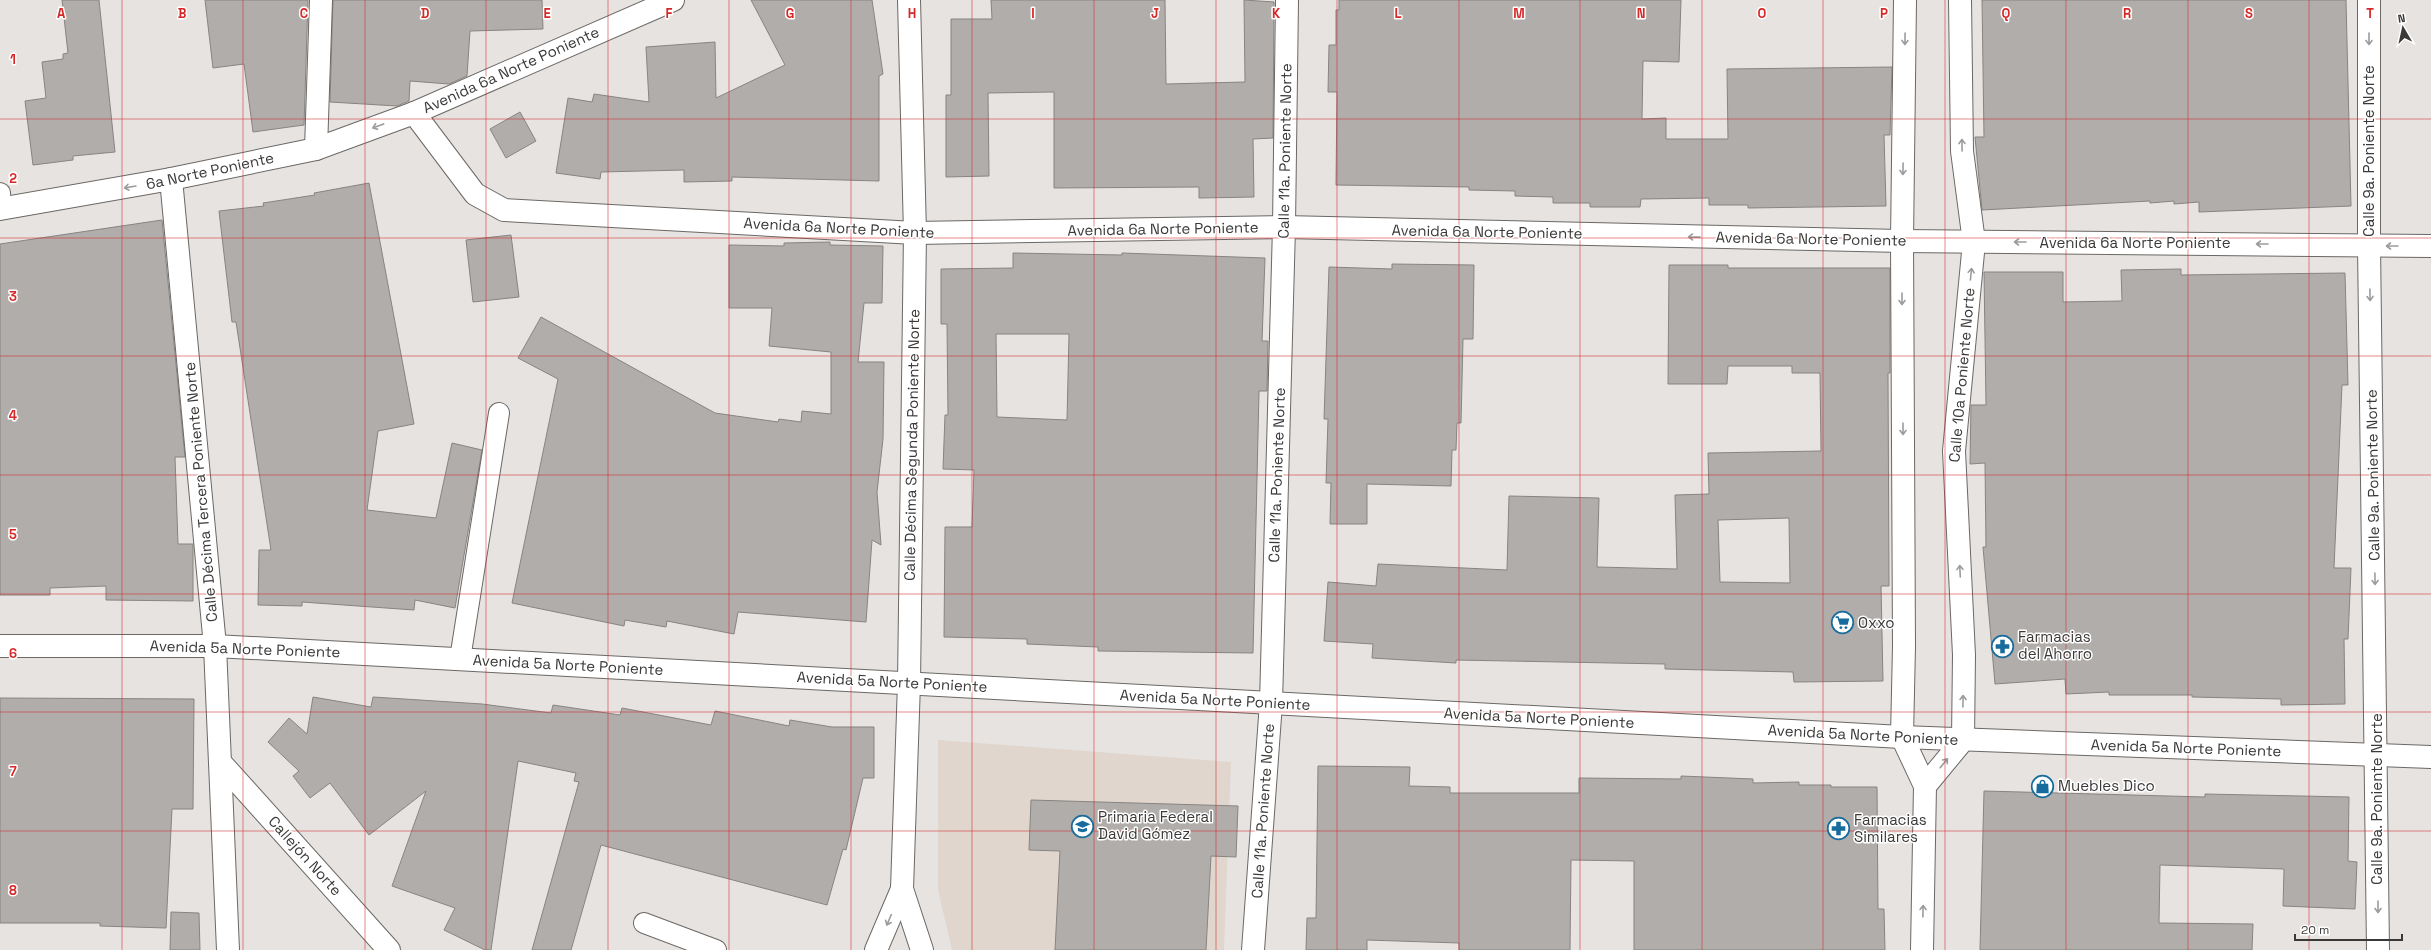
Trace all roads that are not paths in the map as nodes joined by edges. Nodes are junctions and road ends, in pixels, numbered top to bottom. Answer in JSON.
{"nodes":[{"id":1,"x":321,"y":0,"type":"edge"},
{"id":2,"x":673,"y":0,"type":"edge"},
{"id":3,"x":909,"y":0,"type":"edge"},
{"id":4,"x":1287,"y":0,"type":"edge"},
{"id":5,"x":1905,"y":0,"type":"edge"},
{"id":6,"x":1960,"y":0,"type":"edge"},
{"id":7,"x":2369,"y":0,"type":"edge"},
{"id":8,"x":414,"y":113,"type":"junction"},
{"id":9,"x":316,"y":148,"type":"junction"},
{"id":10,"x":171,"y":179,"type":"junction"},
{"id":11,"x":0,"y":204,"type":"edge"},
{"id":12,"x":1284,"y":227,"type":"junction"},
{"id":13,"x":915,"y":233,"type":"junction"},
{"id":14,"x":1902,"y":241,"type":"junction"},
{"id":15,"x":1974,"y":242,"type":"junction"},
{"id":16,"x":2369,"y":245,"type":"junction"},
{"id":17,"x":2431,"y":246,"type":"edge"},
{"id":18,"x":500,"y":413,"type":"dead end"},
{"id":19,"x":0,"y":646,"type":"edge"},
{"id":20,"x":215,"y":646,"type":"junction"},
{"id":21,"x":460,"y":659,"type":"junction"},
{"id":22,"x":909,"y":683,"type":"junction"},
{"id":23,"x":1271,"y":703,"type":"junction"},
{"id":24,"x":1902,"y":737,"type":"junction"},
{"id":25,"x":1963,"y":740,"type":"junction"},
{"id":26,"x":2377,"y":756,"type":"junction"},
{"id":27,"x":2431,"y":757,"type":"edge"},
{"id":28,"x":220,"y":762,"type":"junction"},
{"id":29,"x":1925,"y":786,"type":"junction"},
{"id":30,"x":902,"y":889,"type":"junction"},
{"id":31,"x":644,"y":923,"type":"dead end"},
{"id":32,"x":228,"y":950,"type":"edge"},
{"id":33,"x":389,"y":950,"type":"edge"},
{"id":34,"x":716,"y":950,"type":"edge"},
{"id":35,"x":876,"y":950,"type":"edge"},
{"id":36,"x":922,"y":950,"type":"edge"},
{"id":37,"x":1253,"y":950,"type":"edge"},
{"id":38,"x":1922,"y":950,"type":"edge"},
{"id":39,"x":2378,"y":950,"type":"edge"}],
"edges":[{"from":1,"to":9,"type":"street"},
{"from":2,"to":8,"type":"street","name":"Avenida 6a Norte Poniente"},
{"from":3,"to":13,"type":"street","name":"Calle Décima Segunda Poniente Norte"},
{"from":4,"to":12,"type":"street","name":"Calle 11a. Poniente Norte"},
{"from":5,"to":14,"type":"street","one_way":true},
{"from":15,"to":6,"type":"street","name":"Calle 10a Poniente Norte","one_way":true},
{"from":7,"to":16,"type":"street","name":"Calle 9a. Poniente Norte","one_way":true},
{"from":8,"to":9,"type":"street","name":"6a Norte Poniente","one_way":true},
{"from":8,"to":13,"type":"street","name":"Avenida 6a Norte Poniente"},
{"from":9,"to":10,"type":"street","name":"6a Norte Poniente"},
{"from":10,"to":11,"type":"street","name":"6a Norte Poniente","one_way":true},
{"from":10,"to":20,"type":"street","name":"Calle Décima Tercera Poniente Norte"},
{"from":12,"to":13,"type":"street","name":"Avenida 6a Norte Poniente"},
{"from":14,"to":12,"type":"street","name":"Avenida 6a Norte Poniente","one_way":true},
{"from":12,"to":23,"type":"street","name":"Calle 11a. Poniente Norte"},
{"from":13,"to":22,"type":"street","name":"Calle Décima Segunda Poniente Norte"},
{"from":14,"to":15,"type":"street","name":"Avenida 6a Norte Poniente"},
{"from":14,"to":24,"type":"street","one_way":true},
{"from":16,"to":15,"type":"street","name":"Avenida 6a Norte Poniente","one_way":true},
{"from":25,"to":15,"type":"street","name":"Calle 10a Poniente Norte","one_way":true},
{"from":17,"to":16,"type":"street","name":"Avenida 6a Norte Poniente","one_way":true},
{"from":16,"to":26,"type":"street","name":"Calle 9a. Poniente Norte","one_way":true},
{"from":18,"to":21,"type":"lane"},
{"from":19,"to":20,"type":"street","name":"Avenida 5a Norte Poniente"},
{"from":20,"to":21,"type":"street","name":"Avenida 5a Norte Poniente"},
{"from":20,"to":28,"type":"street","name":"Calle Décima Tercera Poniente Norte"},
{"from":21,"to":22,"type":"street","name":"Avenida 5a Norte Poniente"},
{"from":22,"to":23,"type":"street","name":"Avenida 5a Norte Poniente"},
{"from":22,"to":30,"type":"street","name":"Calle Décima Segunda Poniente Norte"},
{"from":23,"to":24,"type":"street","name":"Avenida 5a Norte Poniente"},
{"from":23,"to":37,"type":"street","name":"Calle 11a. Poniente Norte"},
{"from":24,"to":25,"type":"street","name":"Avenida 5a Norte Poniente"},
{"from":24,"to":29,"type":"street"},
{"from":25,"to":26,"type":"street","name":"Avenida 5a Norte Poniente"},
{"from":29,"to":25,"type":"street","one_way":true},
{"from":26,"to":27,"type":"street","name":"Avenida 5a Norte Poniente"},
{"from":26,"to":39,"type":"street","name":"Calle 9a. Poniente Norte","one_way":true},
{"from":28,"to":32,"type":"street","name":"Calle Décima Tercera Poniente Norte"},
{"from":28,"to":33,"type":"street","name":"Callejón Norte"},
{"from":38,"to":29,"type":"street","one_way":true},
{"from":30,"to":35,"type":"street","name":"Calle Décima Segunda Poniente Norte","one_way":true},
{"from":30,"to":36,"type":"street","name":"Calle Décima Segunda Poniente Norte"},
{"from":31,"to":34,"type":"lane"}]}
